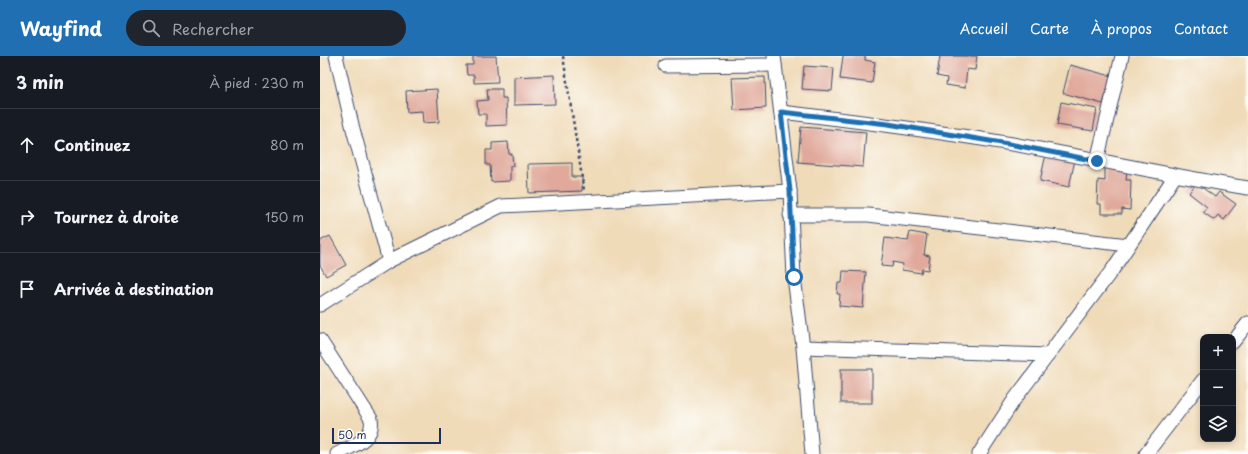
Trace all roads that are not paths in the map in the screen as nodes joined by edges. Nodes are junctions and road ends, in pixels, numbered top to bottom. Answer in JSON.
{"nodes":[{"id":1,"x":336,"y":56,"type":"edge"},
{"id":2,"x":1122,"y":56,"type":"edge"},
{"id":3,"x":775,"y":60,"type":"edge"},
{"id":4,"x":666,"y":66,"type":"dead end"},
{"id":5,"x":781,"y":112,"type":"junction"},
{"id":6,"x":1097,"y":161,"type":"junction"},
{"id":7,"x":1175,"y":176,"type":"junction"},
{"id":8,"x":1248,"y":188,"type":"edge"},
{"id":9,"x":790,"y":191,"type":"junction"},
{"id":10,"x":790,"y":215,"type":"junction"},
{"id":11,"x":1128,"y":245,"type":"junction"},
{"id":12,"x":389,"y":261,"type":"junction"},
{"id":13,"x":320,"y":305,"type":"edge"},
{"id":14,"x":1248,"y":323,"type":"edge"},
{"id":15,"x":1236,"y":338,"type":"edge"},
{"id":16,"x":320,"y":340,"type":"edge"},
{"id":17,"x":803,"y":347,"type":"junction"},
{"id":18,"x":1048,"y":355,"type":"junction"},
{"id":19,"x":1200,"y":384,"type":"edge"},
{"id":20,"x":337,"y":454,"type":"edge"},
{"id":21,"x":812,"y":454,"type":"edge"},
{"id":22,"x":979,"y":454,"type":"edge"},
{"id":23,"x":1146,"y":454,"type":"edge"}],
"edges":[{"from":1,"to":12,"type":"street"},
{"from":2,"to":6,"type":"street"},
{"from":3,"to":4,"type":"street"},
{"from":3,"to":5,"type":"street"},
{"from":5,"to":6,"type":"street"},
{"from":5,"to":9,"type":"street"},
{"from":6,"to":7,"type":"street"},
{"from":7,"to":8,"type":"street"},
{"from":7,"to":11,"type":"street"},
{"from":9,"to":10,"type":"street"},
{"from":9,"to":12,"type":"street"},
{"from":10,"to":11,"type":"street"},
{"from":10,"to":17,"type":"street"},
{"from":11,"to":18,"type":"street"},
{"from":12,"to":13,"type":"street"},
{"from":14,"to":15,"type":"street"},
{"from":16,"to":20,"type":"street"},
{"from":17,"to":18,"type":"street"},
{"from":17,"to":21,"type":"street"},
{"from":18,"to":22,"type":"street"},
{"from":19,"to":23,"type":"street"}]}
